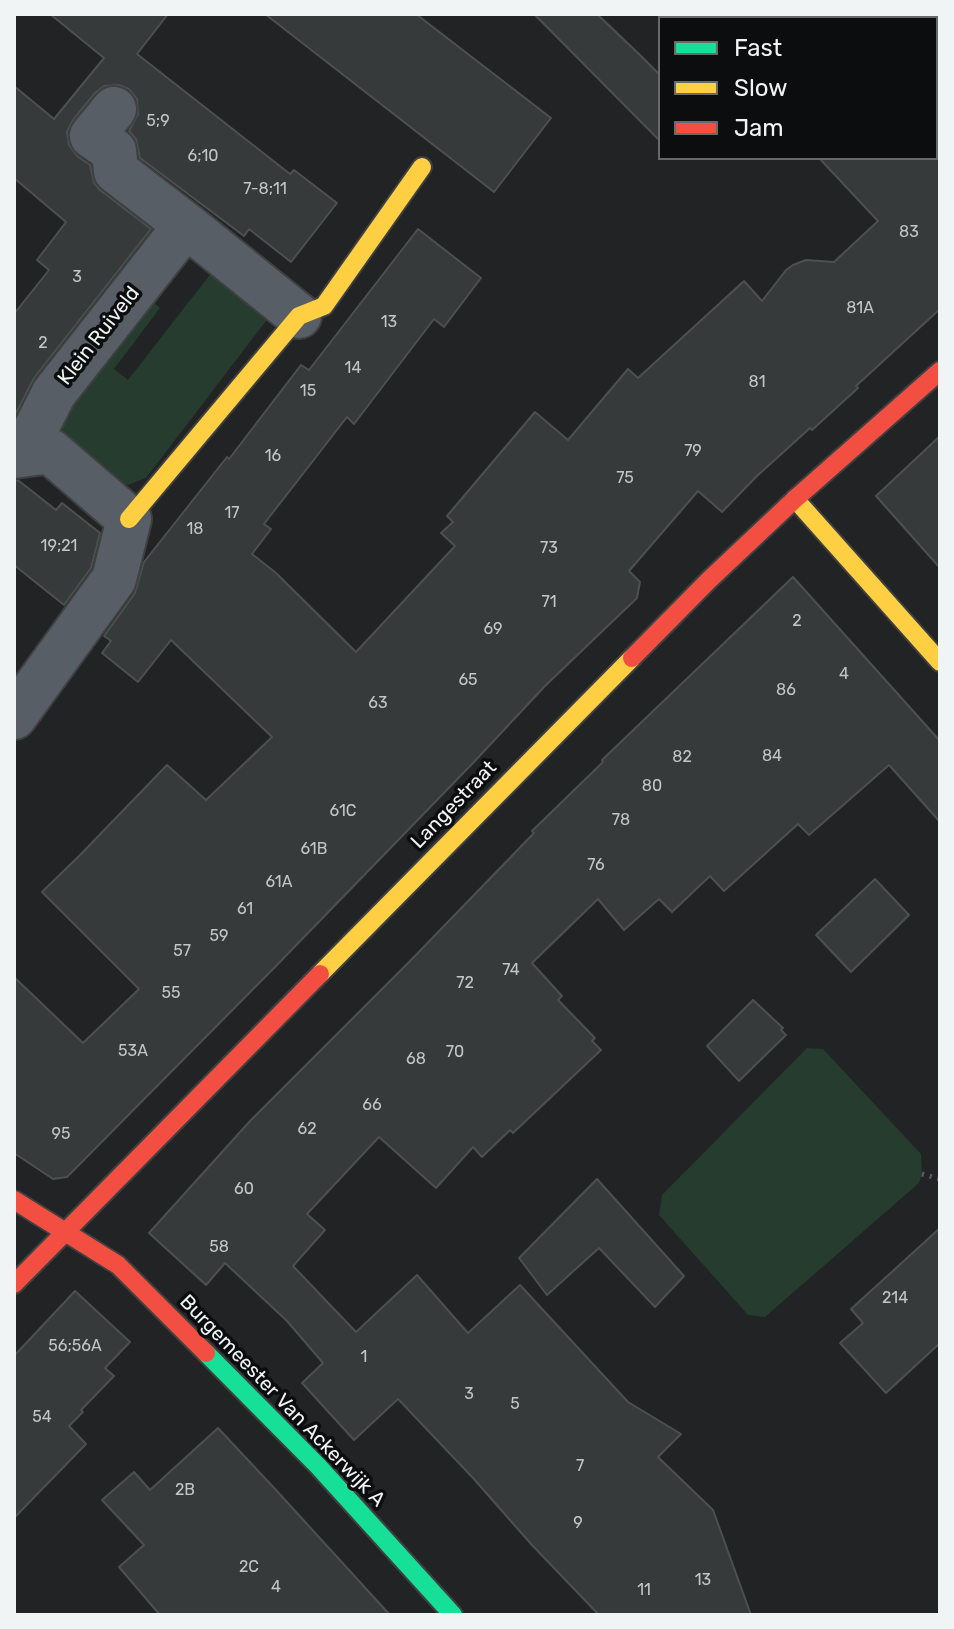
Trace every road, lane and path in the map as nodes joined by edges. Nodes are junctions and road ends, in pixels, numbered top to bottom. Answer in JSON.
{"nodes":[{"id":1,"x":114,"y":109,"type":"dead end"},
{"id":2,"x":422,"y":167,"type":"dead end"},
{"id":3,"x":186,"y":225,"type":"junction"},
{"id":4,"x":299,"y":316,"type":"junction"},
{"id":5,"x":940,"y":371,"type":"edge"},
{"id":6,"x":18,"y":455,"type":"edge"},
{"id":7,"x":795,"y":499,"type":"junction"},
{"id":8,"x":129,"y":519,"type":"junction"},
{"id":9,"x":940,"y":662,"type":"edge"},
{"id":10,"x":14,"y":717,"type":"edge"},
{"id":11,"x":922,"y":1174,"type":"dead end"},
{"id":12,"x":940,"y":1179,"type":"edge"},
{"id":13,"x":14,"y":1200,"type":"edge"},
{"id":14,"x":66,"y":1232,"type":"junction"},
{"id":15,"x":14,"y":1284,"type":"edge"},
{"id":16,"x":453,"y":1615,"type":"edge"}],
"edges":[{"from":1,"to":3,"type":"street"},
{"from":2,"to":4,"type":"street"},
{"from":3,"to":4,"type":"street"},
{"from":3,"to":6,"type":"street","name":"Klein Ruiveld"},
{"from":4,"to":8,"type":"street"},
{"from":5,"to":7,"type":"street","name":"Langestraat"},
{"from":6,"to":8,"type":"street","name":"Klein Ruiveld"},
{"from":7,"to":9,"type":"street"},
{"from":7,"to":14,"type":"street","name":"Langestraat"},
{"from":8,"to":10,"type":"street"},
{"from":11,"to":12,"type":"path"},
{"from":13,"to":14,"type":"street","name":"Burgemeester Van Ackerwijk A"},
{"from":14,"to":15,"type":"street","name":"Langestraat"},
{"from":14,"to":16,"type":"street","name":"Burgemeester Van Ackerwijk A"}]}
